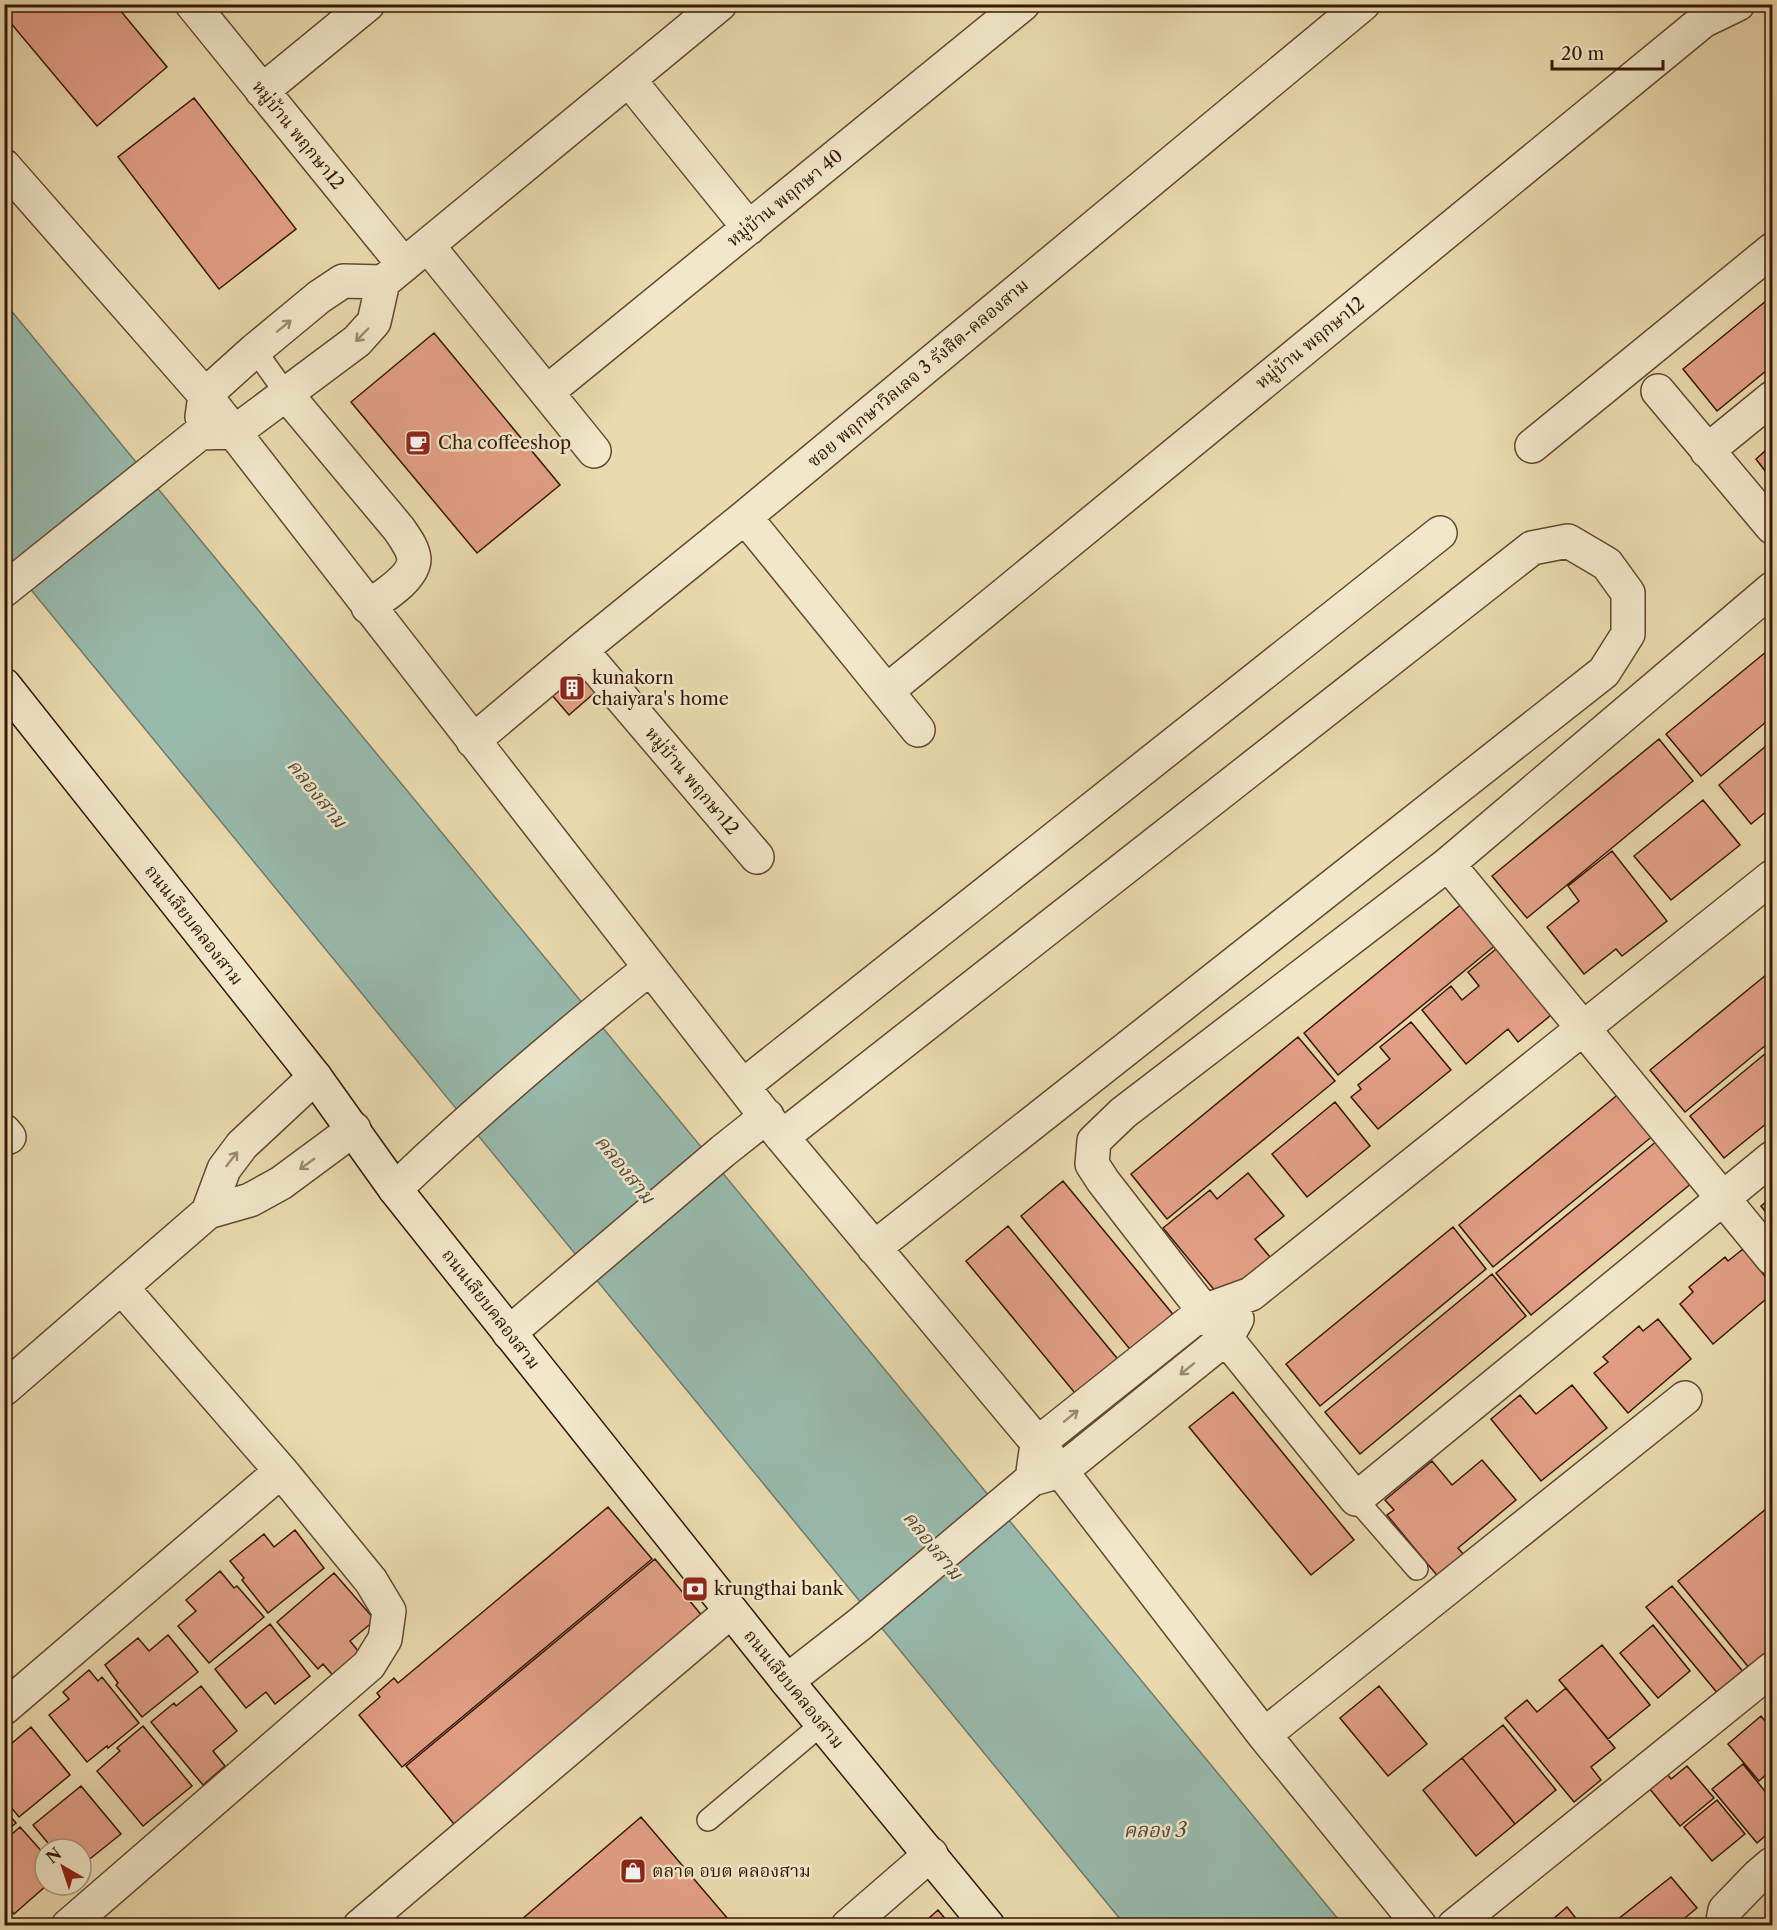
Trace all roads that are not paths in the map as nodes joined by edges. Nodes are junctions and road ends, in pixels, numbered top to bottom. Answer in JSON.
{"nodes":[{"id":1,"x":192,"y":4,"type":"edge"},
{"id":2,"x":368,"y":4,"type":"edge"},
{"id":3,"x":720,"y":4,"type":"edge"},
{"id":4,"x":1023,"y":4,"type":"edge"},
{"id":5,"x":1363,"y":4,"type":"edge"},
{"id":6,"x":1738,"y":4,"type":"edge"},
{"id":7,"x":629,"y":80,"type":"junction"},
{"id":8,"x":262,"y":91,"type":"junction"},
{"id":9,"x":4,"y":166,"type":"edge"},
{"id":10,"x":749,"y":228,"type":"junction"},
{"id":11,"x":1773,"y":249,"type":"edge"},
{"id":12,"x":405,"y":264,"type":"junction"},
{"id":13,"x":255,"y":350,"type":"junction"},
{"id":14,"x":1658,"y":391,"type":"dead end"},
{"id":15,"x":547,"y":392,"type":"junction"},
{"id":16,"x":205,"y":395,"type":"junction"},
{"id":17,"x":287,"y":395,"type":"junction"},
{"id":18,"x":1773,"y":398,"type":"edge"},
{"id":19,"x":235,"y":432,"type":"junction"},
{"id":20,"x":193,"y":439,"type":"junction"},
{"id":21,"x":1532,"y":446,"type":"dead end"},
{"id":22,"x":594,"y":451,"type":"dead end"},
{"id":23,"x":1707,"y":451,"type":"junction"},
{"id":24,"x":745,"y":517,"type":"junction"},
{"id":25,"x":1773,"y":526,"type":"edge"},
{"id":26,"x":1440,"y":533,"type":"dead end"},
{"id":27,"x":10,"y":586,"type":"edge"},
{"id":28,"x":1773,"y":589,"type":"edge"},
{"id":29,"x":368,"y":607,"type":"junction"},
{"id":30,"x":581,"y":650,"type":"junction"},
{"id":31,"x":4,"y":685,"type":"edge"},
{"id":32,"x":887,"y":691,"type":"junction"},
{"id":33,"x":918,"y":730,"type":"dead end"},
{"id":34,"x":473,"y":741,"type":"junction"},
{"id":35,"x":757,"y":857,"type":"dead end"},
{"id":36,"x":1448,"y":864,"type":"junction"},
{"id":37,"x":1773,"y":877,"type":"edge"},
{"id":38,"x":650,"y":968,"type":"junction"},
{"id":39,"x":1583,"y":1028,"type":"junction"},
{"id":40,"x":315,"y":1077,"type":"junction"},
{"id":41,"x":742,"y":1086,"type":"junction"},
{"id":42,"x":774,"y":1127,"type":"junction"},
{"id":43,"x":354,"y":1129,"type":"junction"},
{"id":44,"x":1773,"y":1158,"type":"edge"},
{"id":45,"x":395,"y":1189,"type":"junction"},
{"id":46,"x":1722,"y":1199,"type":"junction"},
{"id":47,"x":208,"y":1212,"type":"junction"},
{"id":48,"x":874,"y":1248,"type":"junction"},
{"id":49,"x":1773,"y":1258,"type":"edge"},
{"id":50,"x":122,"y":1288,"type":"junction"},
{"id":51,"x":1251,"y":1294,"type":"junction"},
{"id":52,"x":1204,"y":1311,"type":"junction"},
{"id":53,"x":509,"y":1333,"type":"junction"},
{"id":54,"x":1227,"y":1337,"type":"junction"},
{"id":55,"x":4,"y":1389,"type":"edge"},
{"id":56,"x":1685,"y":1398,"type":"dead end"},
{"id":57,"x":1037,"y":1443,"type":"junction"},
{"id":58,"x":281,"y":1471,"type":"junction"},
{"id":59,"x":1038,"y":1479,"type":"junction"},
{"id":60,"x":1356,"y":1499,"type":"junction"},
{"id":61,"x":1418,"y":1569,"type":"dead end"},
{"id":62,"x":731,"y":1611,"type":"junction"},
{"id":63,"x":1773,"y":1669,"type":"edge"},
{"id":64,"x":787,"y":1681,"type":"junction"},
{"id":65,"x":4,"y":1708,"type":"edge"},
{"id":66,"x":822,"y":1724,"type":"junction"},
{"id":67,"x":1264,"y":1735,"type":"junction"},
{"id":68,"x":708,"y":1820,"type":"dead end"},
{"id":69,"x":931,"y":1854,"type":"junction"},
{"id":70,"x":1773,"y":1864,"type":"edge"},
{"id":71,"x":68,"y":1926,"type":"edge"},
{"id":72,"x":360,"y":1926,"type":"edge"},
{"id":73,"x":848,"y":1926,"type":"edge"},
{"id":74,"x":988,"y":1926,"type":"edge"},
{"id":75,"x":1420,"y":1926,"type":"edge"},
{"id":76,"x":1454,"y":1926,"type":"edge"},
{"id":77,"x":1722,"y":1926,"type":"edge"}],
"edges":[{"from":1,"to":8,"type":"street","name":"หมู่บ้าน พฤกษา12"},
{"from":2,"to":8,"type":"street"},
{"from":3,"to":7,"type":"street"},
{"from":4,"to":10,"type":"street","name":"หมู่บ้าน พฤกษา 40"},
{"from":5,"to":24,"type":"street","name":"ซอย พฤกษาวิลเลจ 3 รังสิต-คลองสาม"},
{"from":6,"to":32,"type":"street","name":"หมู่บ้าน พฤกษา12"},
{"from":7,"to":10,"type":"street"},
{"from":7,"to":12,"type":"street"},
{"from":8,"to":12,"type":"street","name":"หมู่บ้าน พฤกษา12"},
{"from":9,"to":16,"type":"street"},
{"from":10,"to":15,"type":"street","name":"หมู่บ้าน พฤกษา 40"},
{"from":11,"to":21,"type":"street"},
{"from":13,"to":12,"type":"street","one_way":true},
{"from":12,"to":15,"type":"street","name":"หมู่บ้าน พฤกษา12"},
{"from":12,"to":17,"type":"street","one_way":true},
{"from":13,"to":16,"type":"street"},
{"from":13,"to":17,"type":"lane"},
{"from":14,"to":23,"type":"street"},
{"from":15,"to":22,"type":"street","name":"หมู่บ้าน พฤกษา12"},
{"from":16,"to":19,"type":"street"},
{"from":16,"to":20,"type":"street"},
{"from":17,"to":19,"type":"street"},
{"from":17,"to":29,"type":"street"},
{"from":18,"to":23,"type":"street"},
{"from":19,"to":20,"type":"street"},
{"from":19,"to":29,"type":"street"},
{"from":20,"to":27,"type":"street"},
{"from":23,"to":25,"type":"street"},
{"from":24,"to":30,"type":"street","name":"ซอย พฤกษาวิลเลจ 3 รังสิต-คลองสาม"},
{"from":24,"to":32,"type":"street"},
{"from":26,"to":41,"type":"street"},
{"from":28,"to":36,"type":"street"},
{"from":29,"to":34,"type":"street"},
{"from":30,"to":34,"type":"street","name":"ซอย พฤกษาวิลเลจ 3 รังสิต-คลองสาม"},
{"from":30,"to":35,"type":"street","name":"หมู่บ้าน พฤกษา12"},
{"from":31,"to":40,"type":"street","name":"ถนนเลียบคลองสาม"},
{"from":32,"to":33,"type":"street"},
{"from":34,"to":38,"type":"street"},
{"from":36,"to":39,"type":"street"},
{"from":36,"to":52,"type":"street"},
{"from":37,"to":39,"type":"street"},
{"from":38,"to":41,"type":"street"},
{"from":38,"to":45,"type":"street"},
{"from":39,"to":46,"type":"street"},
{"from":39,"to":51,"type":"street"},
{"from":40,"to":43,"type":"street","name":"ถนนเลียบคลองสาม"},
{"from":47,"to":40,"type":"street","one_way":true},
{"from":41,"to":42,"type":"street"},
{"from":42,"to":48,"type":"street"},
{"from":42,"to":48,"type":"street"},
{"from":42,"to":53,"type":"street"},
{"from":43,"to":45,"type":"street","name":"ถนนเลียบคลองสาม"},
{"from":43,"to":47,"type":"street","one_way":true},
{"from":44,"to":46,"type":"street"},
{"from":45,"to":53,"type":"street","name":"ถนนเลียบคลองสาม"},
{"from":46,"to":49,"type":"street"},
{"from":46,"to":60,"type":"street"},
{"from":47,"to":50,"type":"street"},
{"from":48,"to":57,"type":"street"},
{"from":50,"to":55,"type":"street"},
{"from":50,"to":58,"type":"street"},
{"from":51,"to":52,"type":"street"},
{"from":51,"to":54,"type":"street"},
{"from":52,"to":54,"type":"street"},
{"from":57,"to":52,"type":"street","one_way":true},
{"from":53,"to":62,"type":"street","name":"ถนนเลียบคลองสาม"},
{"from":54,"to":59,"type":"street","one_way":true},
{"from":54,"to":60,"type":"street"},
{"from":56,"to":67,"type":"street"},
{"from":57,"to":59,"type":"street"},
{"from":58,"to":65,"type":"street"},
{"from":58,"to":71,"type":"street"},
{"from":59,"to":64,"type":"street"},
{"from":59,"to":67,"type":"street"},
{"from":60,"to":61,"type":"lane"},
{"from":62,"to":64,"type":"street","name":"ถนนเลียบคลองสาม"},
{"from":62,"to":72,"type":"street"},
{"from":63,"to":76,"type":"street"},
{"from":64,"to":66,"type":"street","name":"ถนนเลียบคลองสาม"},
{"from":66,"to":68,"type":"lane"},
{"from":66,"to":69,"type":"street","name":"ถนนเลียบคลองสาม"},
{"from":67,"to":75,"type":"street"},
{"from":69,"to":73,"type":"street"},
{"from":69,"to":74,"type":"street","name":"ถนนเลียบคลองสาม"},
{"from":70,"to":77,"type":"street"}]}
